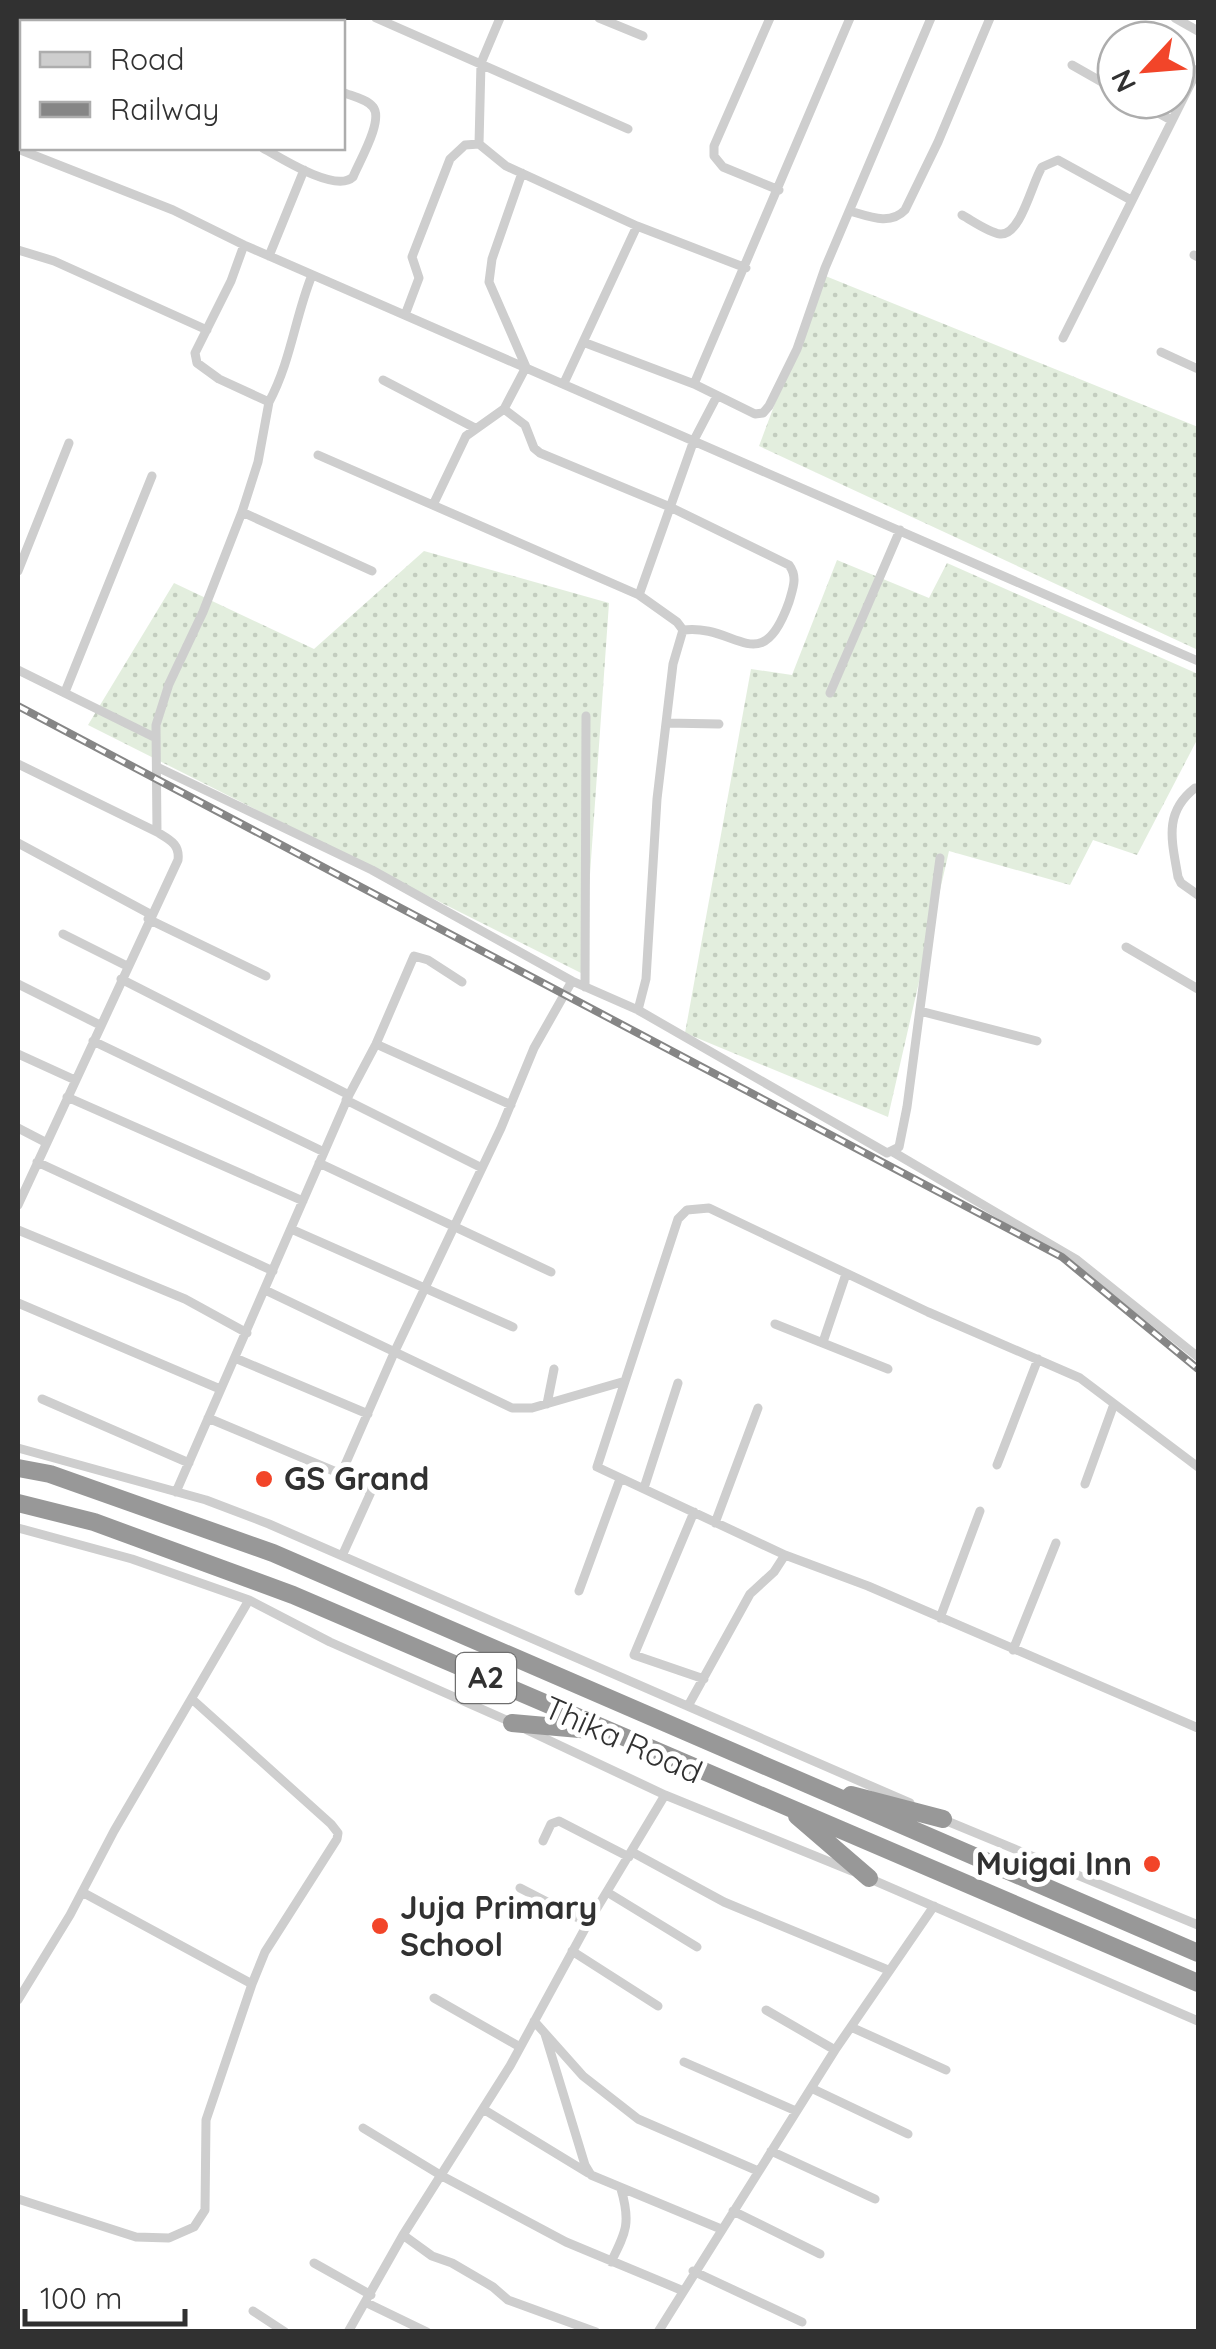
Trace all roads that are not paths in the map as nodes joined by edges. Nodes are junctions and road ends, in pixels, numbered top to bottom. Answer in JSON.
{"nodes":[{"id":1,"x":376,"y":18,"type":"edge"},
{"id":2,"x":500,"y":18,"type":"edge"},
{"id":3,"x":599,"y":18,"type":"edge"},
{"id":4,"x":770,"y":18,"type":"edge"},
{"id":5,"x":850,"y":18,"type":"edge"},
{"id":6,"x":931,"y":18,"type":"edge"},
{"id":7,"x":990,"y":18,"type":"edge"},
{"id":8,"x":1175,"y":18,"type":"edge"},
{"id":9,"x":1198,"y":31,"type":"edge"},
{"id":10,"x":643,"y":36,"type":"dead end"},
{"id":11,"x":482,"y":64,"type":"junction"},
{"id":12,"x":1072,"y":65,"type":"dead end"},
{"id":13,"x":1096,"y":79,"type":"edge"},
{"id":14,"x":345,"y":93,"type":"edge"},
{"id":15,"x":1170,"y":120,"type":"edge"},
{"id":16,"x":628,"y":129,"type":"dead end"},
{"id":17,"x":479,"y":144,"type":"junction"},
{"id":18,"x":21,"y":150,"type":"edge"},
{"id":19,"x":267,"y":150,"type":"edge"},
{"id":20,"x":304,"y":170,"type":"junction"},
{"id":21,"x":522,"y":173,"type":"junction"},
{"id":22,"x":779,"y":190,"type":"junction"},
{"id":23,"x":1130,"y":200,"type":"junction"},
{"id":24,"x":850,"y":211,"type":"junction"},
{"id":25,"x":962,"y":215,"type":"dead end"},
{"id":26,"x":636,"y":226,"type":"junction"},
{"id":27,"x":244,"y":245,"type":"junction"},
{"id":28,"x":18,"y":250,"type":"edge"},
{"id":29,"x":269,"y":256,"type":"junction"},
{"id":30,"x":746,"y":268,"type":"junction"},
{"id":31,"x":312,"y":275,"type":"junction"},
{"id":32,"x":406,"y":315,"type":"junction"},
{"id":33,"x":206,"y":330,"type":"junction"},
{"id":34,"x":1063,"y":338,"type":"dead end"},
{"id":35,"x":583,"y":342,"type":"junction"},
{"id":36,"x":1161,"y":352,"type":"dead end"},
{"id":37,"x":526,"y":367,"type":"junction"},
{"id":38,"x":1198,"y":370,"type":"edge"},
{"id":39,"x":383,"y":380,"type":"dead end"},
{"id":40,"x":564,"y":383,"type":"junction"},
{"id":41,"x":694,"y":384,"type":"junction"},
{"id":42,"x":716,"y":396,"type":"junction"},
{"id":43,"x":269,"y":402,"type":"junction"},
{"id":44,"x":504,"y":410,"type":"junction"},
{"id":45,"x":475,"y":428,"type":"junction"},
{"id":46,"x":694,"y":440,"type":"junction"},
{"id":47,"x":69,"y":443,"type":"dead end"},
{"id":48,"x":318,"y":454,"type":"dead end"},
{"id":49,"x":152,"y":476,"type":"dead end"},
{"id":50,"x":432,"y":505,"type":"junction"},
{"id":51,"x":670,"y":507,"type":"junction"},
{"id":52,"x":242,"y":512,"type":"junction"},
{"id":53,"x":900,"y":530,"type":"junction"},
{"id":54,"x":18,"y":571,"type":"edge"},
{"id":55,"x":372,"y":571,"type":"dead end"},
{"id":56,"x":639,"y":596,"type":"junction"},
{"id":57,"x":683,"y":630,"type":"junction"},
{"id":58,"x":1198,"y":661,"type":"edge"},
{"id":59,"x":18,"y":670,"type":"edge"},
{"id":60,"x":65,"y":692,"type":"junction"},
{"id":61,"x":830,"y":693,"type":"dead end"},
{"id":62,"x":586,"y":716,"type":"dead end"},
{"id":63,"x":666,"y":723,"type":"junction"},
{"id":64,"x":719,"y":724,"type":"dead end"},
{"id":65,"x":156,"y":738,"type":"junction"},
{"id":66,"x":18,"y":764,"type":"edge"},
{"id":67,"x":158,"y":767,"type":"junction"},
{"id":68,"x":1195,"y":788,"type":"dead end"},
{"id":69,"x":157,"y":832,"type":"junction"},
{"id":70,"x":18,"y":844,"type":"edge"},
{"id":71,"x":940,"y":858,"type":"dead end"},
{"id":72,"x":1198,"y":895,"type":"edge"},
{"id":73,"x":149,"y":917,"type":"junction"},
{"id":74,"x":63,"y":934,"type":"dead end"},
{"id":75,"x":1126,"y":948,"type":"dead end"},
{"id":76,"x":127,"y":966,"type":"junction"},
{"id":77,"x":266,"y":976,"type":"dead end"},
{"id":78,"x":121,"y":979,"type":"junction"},
{"id":79,"x":462,"y":982,"type":"dead end"},
{"id":80,"x":572,"y":982,"type":"junction"},
{"id":81,"x":18,"y":984,"type":"edge"},
{"id":82,"x":585,"y":987,"type":"junction"},
{"id":83,"x":1198,"y":990,"type":"edge"},
{"id":84,"x":638,"y":1010,"type":"junction"},
{"id":85,"x":920,"y":1011,"type":"junction"},
{"id":86,"x":100,"y":1025,"type":"junction"},
{"id":87,"x":93,"y":1041,"type":"junction"},
{"id":88,"x":1037,"y":1041,"type":"dead end"},
{"id":89,"x":376,"y":1044,"type":"junction"},
{"id":90,"x":18,"y":1054,"type":"edge"},
{"id":91,"x":75,"y":1080,"type":"junction"},
{"id":92,"x":67,"y":1097,"type":"junction"},
{"id":93,"x":347,"y":1097,"type":"junction"},
{"id":94,"x":510,"y":1105,"type":"junction"},
{"id":95,"x":18,"y":1128,"type":"edge"},
{"id":96,"x":45,"y":1142,"type":"junction"},
{"id":97,"x":324,"y":1152,"type":"junction"},
{"id":98,"x":893,"y":1152,"type":"junction"},
{"id":99,"x":36,"y":1162,"type":"junction"},
{"id":100,"x":319,"y":1163,"type":"junction"},
{"id":101,"x":482,"y":1168,"type":"junction"},
{"id":102,"x":19,"y":1198,"type":"edge"},
{"id":103,"x":303,"y":1201,"type":"junction"},
{"id":104,"x":454,"y":1227,"type":"junction"},
{"id":105,"x":291,"y":1229,"type":"junction"},
{"id":106,"x":18,"y":1230,"type":"edge"},
{"id":107,"x":273,"y":1271,"type":"junction"},
{"id":108,"x":551,"y":1272,"type":"dead end"},
{"id":109,"x":846,"y":1274,"type":"junction"},
{"id":110,"x":265,"y":1290,"type":"junction"},
{"id":111,"x":425,"y":1290,"type":"junction"},
{"id":112,"x":18,"y":1304,"type":"edge"},
{"id":113,"x":775,"y":1324,"type":"dead end"},
{"id":114,"x":513,"y":1327,"type":"dead end"},
{"id":115,"x":247,"y":1332,"type":"junction"},
{"id":116,"x":824,"y":1342,"type":"junction"},
{"id":117,"x":394,"y":1353,"type":"junction"},
{"id":118,"x":1198,"y":1357,"type":"edge"},
{"id":119,"x":235,"y":1358,"type":"junction"},
{"id":120,"x":1038,"y":1359,"type":"junction"},
{"id":121,"x":554,"y":1369,"type":"dead end"},
{"id":122,"x":888,"y":1369,"type":"dead end"},
{"id":123,"x":622,"y":1382,"type":"junction"},
{"id":124,"x":678,"y":1383,"type":"dead end"},
{"id":125,"x":220,"y":1390,"type":"junction"},
{"id":126,"x":42,"y":1399,"type":"dead end"},
{"id":127,"x":547,"y":1404,"type":"junction"},
{"id":128,"x":1114,"y":1404,"type":"junction"},
{"id":129,"x":758,"y":1408,"type":"dead end"},
{"id":130,"x":368,"y":1414,"type":"junction"},
{"id":131,"x":208,"y":1418,"type":"junction"},
{"id":132,"x":18,"y":1448,"type":"edge"},
{"id":133,"x":188,"y":1463,"type":"junction"},
{"id":134,"x":997,"y":1465,"type":"dead end"},
{"id":135,"x":18,"y":1468,"type":"edge"},
{"id":136,"x":1198,"y":1468,"type":"edge"},
{"id":137,"x":341,"y":1474,"type":"junction"},
{"id":138,"x":620,"y":1479,"type":"junction"},
{"id":139,"x":1085,"y":1484,"type":"dead end"},
{"id":140,"x":644,"y":1488,"type":"junction"},
{"id":141,"x":176,"y":1492,"type":"junction"},
{"id":142,"x":18,"y":1503,"type":"edge"},
{"id":143,"x":980,"y":1511,"type":"dead end"},
{"id":144,"x":694,"y":1512,"type":"junction"},
{"id":145,"x":715,"y":1522,"type":"junction"},
{"id":146,"x":18,"y":1528,"type":"edge"},
{"id":147,"x":1056,"y":1543,"type":"dead end"},
{"id":148,"x":786,"y":1555,"type":"junction"},
{"id":149,"x":342,"y":1556,"type":"junction"},
{"id":150,"x":579,"y":1591,"type":"dead end"},
{"id":151,"x":248,"y":1600,"type":"junction"},
{"id":152,"x":940,"y":1618,"type":"junction"},
{"id":153,"x":1013,"y":1650,"type":"junction"},
{"id":154,"x":704,"y":1679,"type":"junction"},
{"id":155,"x":192,"y":1700,"type":"junction"},
{"id":156,"x":688,"y":1706,"type":"junction"},
{"id":157,"x":512,"y":1723,"type":"junction"},
{"id":158,"x":1198,"y":1728,"type":"edge"},
{"id":159,"x":613,"y":1732,"type":"junction"},
{"id":160,"x":802,"y":1783,"type":"junction"},
{"id":161,"x":665,"y":1795,"type":"junction"},
{"id":162,"x":784,"y":1804,"type":"junction"},
{"id":163,"x":944,"y":1819,"type":"junction"},
{"id":164,"x":543,"y":1841,"type":"dead end"},
{"id":165,"x":630,"y":1855,"type":"junction"},
{"id":166,"x":869,"y":1878,"type":"junction"},
{"id":167,"x":520,"y":1888,"type":"dead end"},
{"id":168,"x":82,"y":1892,"type":"junction"},
{"id":169,"x":607,"y":1892,"type":"junction"},
{"id":170,"x":934,"y":1906,"type":"junction"},
{"id":171,"x":588,"y":1923,"type":"junction"},
{"id":172,"x":1198,"y":1925,"type":"edge"},
{"id":173,"x":697,"y":1947,"type":"dead end"},
{"id":174,"x":572,"y":1951,"type":"junction"},
{"id":175,"x":1198,"y":1954,"type":"edge"},
{"id":176,"x":888,"y":1970,"type":"junction"},
{"id":177,"x":252,"y":1984,"type":"junction"},
{"id":178,"x":1198,"y":1984,"type":"edge"},
{"id":179,"x":434,"y":1998,"type":"dead end"},
{"id":180,"x":18,"y":2000,"type":"edge"},
{"id":181,"x":658,"y":2006,"type":"dead end"},
{"id":182,"x":766,"y":2010,"type":"dead end"},
{"id":183,"x":534,"y":2020,"type":"junction"},
{"id":184,"x":1198,"y":2021,"type":"edge"},
{"id":185,"x":851,"y":2026,"type":"junction"},
{"id":186,"x":545,"y":2034,"type":"junction"},
{"id":187,"x":520,"y":2047,"type":"junction"},
{"id":188,"x":834,"y":2050,"type":"junction"},
{"id":189,"x":684,"y":2062,"type":"dead end"},
{"id":190,"x":946,"y":2070,"type":"dead end"},
{"id":191,"x":811,"y":2088,"type":"junction"},
{"id":192,"x":484,"y":2109,"type":"junction"},
{"id":193,"x":796,"y":2111,"type":"junction"},
{"id":194,"x":364,"y":2128,"type":"dead end"},
{"id":195,"x":908,"y":2134,"type":"dead end"},
{"id":196,"x":770,"y":2151,"type":"junction"},
{"id":197,"x":758,"y":2171,"type":"junction"},
{"id":198,"x":591,"y":2175,"type":"junction"},
{"id":199,"x":442,"y":2176,"type":"junction"},
{"id":200,"x":621,"y":2189,"type":"junction"},
{"id":201,"x":874,"y":2198,"type":"dead end"},
{"id":202,"x":18,"y":2199,"type":"edge"},
{"id":203,"x":733,"y":2211,"type":"junction"},
{"id":204,"x":721,"y":2229,"type":"junction"},
{"id":205,"x":403,"y":2235,"type":"junction"},
{"id":206,"x":820,"y":2254,"type":"dead end"},
{"id":207,"x":612,"y":2262,"type":"junction"},
{"id":208,"x":314,"y":2264,"type":"dead end"},
{"id":209,"x":694,"y":2272,"type":"junction"},
{"id":210,"x":682,"y":2290,"type":"junction"},
{"id":211,"x":369,"y":2299,"type":"junction"},
{"id":212,"x":253,"y":2311,"type":"dead end"},
{"id":213,"x":802,"y":2322,"type":"dead end"},
{"id":214,"x":286,"y":2332,"type":"edge"},
{"id":215,"x":348,"y":2332,"type":"edge"},
{"id":216,"x":427,"y":2332,"type":"edge"},
{"id":217,"x":596,"y":2332,"type":"edge"},
{"id":218,"x":658,"y":2332,"type":"edge"}],
"edges":[{"from":1,"to":11,"type":"street"},
{"from":2,"to":11,"type":"street"},
{"from":3,"to":10,"type":"street"},
{"from":4,"to":22,"type":"street"},
{"from":5,"to":22,"type":"street"},
{"from":6,"to":24,"type":"street"},
{"from":7,"to":24,"type":"street"},
{"from":8,"to":9,"type":"street"},
{"from":11,"to":16,"type":"street"},
{"from":11,"to":17,"type":"street"},
{"from":12,"to":13,"type":"street"},
{"from":14,"to":20,"type":"street"},
{"from":15,"to":23,"type":"street"},
{"from":17,"to":21,"type":"street"},
{"from":17,"to":32,"type":"street"},
{"from":18,"to":27,"type":"street"},
{"from":19,"to":20,"type":"street"},
{"from":20,"to":29,"type":"street"},
{"from":21,"to":26,"type":"street"},
{"from":21,"to":37,"type":"street"},
{"from":22,"to":30,"type":"street"},
{"from":23,"to":25,"type":"street"},
{"from":23,"to":34,"type":"street"},
{"from":24,"to":42,"type":"street"},
{"from":26,"to":30,"type":"street"},
{"from":26,"to":35,"type":"street"},
{"from":27,"to":29,"type":"street"},
{"from":27,"to":33,"type":"street"},
{"from":28,"to":33,"type":"street"},
{"from":29,"to":31,"type":"street"},
{"from":30,"to":41,"type":"street"},
{"from":31,"to":32,"type":"street"},
{"from":31,"to":43,"type":"street"},
{"from":32,"to":37,"type":"street"},
{"from":33,"to":43,"type":"street"},
{"from":35,"to":40,"type":"street"},
{"from":35,"to":41,"type":"street"},
{"from":36,"to":38,"type":"street"},
{"from":37,"to":40,"type":"street"},
{"from":37,"to":44,"type":"street"},
{"from":39,"to":45,"type":"street"},
{"from":40,"to":46,"type":"street"},
{"from":41,"to":42,"type":"street"},
{"from":42,"to":46,"type":"street"},
{"from":43,"to":52,"type":"street"},
{"from":44,"to":45,"type":"street"},
{"from":44,"to":51,"type":"street"},
{"from":45,"to":50,"type":"street"},
{"from":46,"to":51,"type":"street"},
{"from":46,"to":53,"type":"street"},
{"from":47,"to":54,"type":"street"},
{"from":48,"to":50,"type":"street"},
{"from":49,"to":60,"type":"street"},
{"from":50,"to":56,"type":"street"},
{"from":51,"to":56,"type":"street"},
{"from":51,"to":57,"type":"street"},
{"from":52,"to":55,"type":"street"},
{"from":52,"to":65,"type":"street"},
{"from":53,"to":58,"type":"street"},
{"from":53,"to":61,"type":"street"},
{"from":56,"to":57,"type":"street"},
{"from":57,"to":63,"type":"street"},
{"from":59,"to":60,"type":"street"},
{"from":60,"to":65,"type":"street"},
{"from":62,"to":82,"type":"street"},
{"from":63,"to":64,"type":"street"},
{"from":63,"to":84,"type":"street"},
{"from":65,"to":67,"type":"street"},
{"from":66,"to":69,"type":"street"},
{"from":67,"to":69,"type":"street"},
{"from":67,"to":80,"type":"street"},
{"from":68,"to":72,"type":"street"},
{"from":69,"to":73,"type":"street"},
{"from":70,"to":73,"type":"street"},
{"from":71,"to":85,"type":"street"},
{"from":73,"to":76,"type":"street"},
{"from":73,"to":77,"type":"street"},
{"from":74,"to":76,"type":"street"},
{"from":75,"to":83,"type":"street"},
{"from":76,"to":78,"type":"street"},
{"from":78,"to":86,"type":"street"},
{"from":78,"to":93,"type":"street"},
{"from":79,"to":89,"type":"street"},
{"from":80,"to":82,"type":"street"},
{"from":80,"to":94,"type":"street"},
{"from":81,"to":86,"type":"street"},
{"from":82,"to":84,"type":"street"},
{"from":84,"to":98,"type":"street"},
{"from":85,"to":88,"type":"street"},
{"from":85,"to":98,"type":"street"},
{"from":86,"to":87,"type":"street"},
{"from":87,"to":91,"type":"street"},
{"from":87,"to":97,"type":"street"},
{"from":89,"to":93,"type":"street"},
{"from":89,"to":94,"type":"street"},
{"from":90,"to":91,"type":"street"},
{"from":91,"to":92,"type":"street"},
{"from":92,"to":96,"type":"street"},
{"from":92,"to":103,"type":"street"},
{"from":93,"to":97,"type":"street"},
{"from":93,"to":101,"type":"street"},
{"from":94,"to":101,"type":"street"},
{"from":95,"to":96,"type":"street"},
{"from":96,"to":99,"type":"street"},
{"from":97,"to":100,"type":"street"},
{"from":98,"to":118,"type":"street"},
{"from":99,"to":102,"type":"street"},
{"from":99,"to":107,"type":"street"},
{"from":100,"to":103,"type":"street"},
{"from":100,"to":104,"type":"street"},
{"from":101,"to":104,"type":"street"},
{"from":103,"to":105,"type":"street"},
{"from":104,"to":108,"type":"street"},
{"from":104,"to":111,"type":"street"},
{"from":105,"to":107,"type":"street"},
{"from":105,"to":111,"type":"street"},
{"from":106,"to":115,"type":"street"},
{"from":107,"to":110,"type":"street"},
{"from":109,"to":116,"type":"street"},
{"from":109,"to":120,"type":"street"},
{"from":109,"to":123,"type":"street"},
{"from":110,"to":115,"type":"street"},
{"from":110,"to":117,"type":"street"},
{"from":111,"to":114,"type":"street"},
{"from":111,"to":117,"type":"street"},
{"from":112,"to":125,"type":"street"},
{"from":113,"to":116,"type":"street"},
{"from":115,"to":119,"type":"street"},
{"from":116,"to":122,"type":"street"},
{"from":117,"to":127,"type":"street"},
{"from":117,"to":130,"type":"street"},
{"from":119,"to":125,"type":"street"},
{"from":119,"to":130,"type":"street"},
{"from":120,"to":128,"type":"street"},
{"from":120,"to":134,"type":"street"},
{"from":121,"to":127,"type":"street"},
{"from":123,"to":127,"type":"street"},
{"from":123,"to":138,"type":"street"},
{"from":124,"to":140,"type":"street"},
{"from":125,"to":131,"type":"street"},
{"from":126,"to":133,"type":"street"},
{"from":128,"to":136,"type":"street"},
{"from":128,"to":139,"type":"street"},
{"from":129,"to":145,"type":"street"},
{"from":130,"to":137,"type":"street"},
{"from":131,"to":133,"type":"street"},
{"from":131,"to":137,"type":"street"},
{"from":132,"to":141,"type":"street","name":"Thika Road"},
{"from":133,"to":141,"type":"street"},
{"from":135,"to":160,"type":"highway","name":"Thika Road","number":"A2"},
{"from":137,"to":149,"type":"street"},
{"from":138,"to":140,"type":"street"},
{"from":138,"to":150,"type":"street"},
{"from":140,"to":144,"type":"street"},
{"from":141,"to":149,"type":"street","name":"Thika Road"},
{"from":142,"to":159,"type":"highway","name":"Thika Road","number":"A2"},
{"from":143,"to":152,"type":"street"},
{"from":144,"to":145,"type":"street"},
{"from":144,"to":154,"type":"street"},
{"from":145,"to":148,"type":"street"},
{"from":146,"to":151,"type":"street","name":"Thika Road"},
{"from":147,"to":153,"type":"street"},
{"from":148,"to":152,"type":"street"},
{"from":148,"to":154,"type":"street"},
{"from":149,"to":156,"type":"street","name":"Thika Road"},
{"from":151,"to":155,"type":"street"},
{"from":151,"to":157,"type":"street","name":"Thika Road"},
{"from":152,"to":153,"type":"street"},
{"from":153,"to":158,"type":"street"},
{"from":154,"to":156,"type":"street"},
{"from":155,"to":168,"type":"street"},
{"from":155,"to":177,"type":"street"},
{"from":156,"to":163,"type":"street","name":"Thika Road"},
{"from":157,"to":159,"type":"highway"},
{"from":157,"to":161,"type":"street","name":"Thika Road"},
{"from":159,"to":162,"type":"highway","name":"Thika Road","number":"A2"},
{"from":160,"to":163,"type":"highway"},
{"from":160,"to":175,"type":"highway","name":"Thika Road","number":"A2"},
{"from":161,"to":165,"type":"street"},
{"from":161,"to":166,"type":"street","name":"Thika Road"},
{"from":162,"to":166,"type":"highway"},
{"from":162,"to":178,"type":"highway","name":"Thika Road","number":"A2"},
{"from":163,"to":172,"type":"street","name":"Thika Road"},
{"from":164,"to":165,"type":"street"},
{"from":165,"to":169,"type":"street"},
{"from":165,"to":176,"type":"street"},
{"from":166,"to":170,"type":"street","name":"Thika Road"},
{"from":167,"to":171,"type":"street"},
{"from":168,"to":177,"type":"street"},
{"from":168,"to":180,"type":"street"},
{"from":169,"to":171,"type":"street"},
{"from":169,"to":173,"type":"street"},
{"from":170,"to":176,"type":"street"},
{"from":170,"to":184,"type":"street","name":"Thika Road"},
{"from":171,"to":174,"type":"street"},
{"from":174,"to":181,"type":"street"},
{"from":174,"to":183,"type":"street"},
{"from":176,"to":185,"type":"street"},
{"from":177,"to":202,"type":"street"},
{"from":179,"to":187,"type":"street"},
{"from":182,"to":188,"type":"street"},
{"from":183,"to":186,"type":"street"},
{"from":183,"to":187,"type":"street"},
{"from":185,"to":188,"type":"street"},
{"from":185,"to":190,"type":"street"},
{"from":186,"to":197,"type":"street"},
{"from":186,"to":198,"type":"street"},
{"from":187,"to":192,"type":"street"},
{"from":188,"to":191,"type":"street"},
{"from":189,"to":193,"type":"street"},
{"from":191,"to":193,"type":"street"},
{"from":191,"to":195,"type":"street"},
{"from":192,"to":198,"type":"street"},
{"from":192,"to":199,"type":"street"},
{"from":193,"to":196,"type":"street"},
{"from":194,"to":199,"type":"street"},
{"from":196,"to":197,"type":"street"},
{"from":196,"to":201,"type":"street"},
{"from":197,"to":203,"type":"street"},
{"from":198,"to":200,"type":"street"},
{"from":199,"to":205,"type":"street"},
{"from":199,"to":207,"type":"street"},
{"from":200,"to":204,"type":"street"},
{"from":200,"to":207,"type":"street"},
{"from":203,"to":204,"type":"street"},
{"from":203,"to":206,"type":"street"},
{"from":204,"to":209,"type":"street"},
{"from":205,"to":211,"type":"street"},
{"from":205,"to":217,"type":"street"},
{"from":207,"to":210,"type":"street"},
{"from":208,"to":211,"type":"street"},
{"from":209,"to":210,"type":"street"},
{"from":209,"to":213,"type":"street"},
{"from":210,"to":218,"type":"street"},
{"from":211,"to":215,"type":"street"},
{"from":211,"to":216,"type":"street"},
{"from":212,"to":214,"type":"street"}]}
